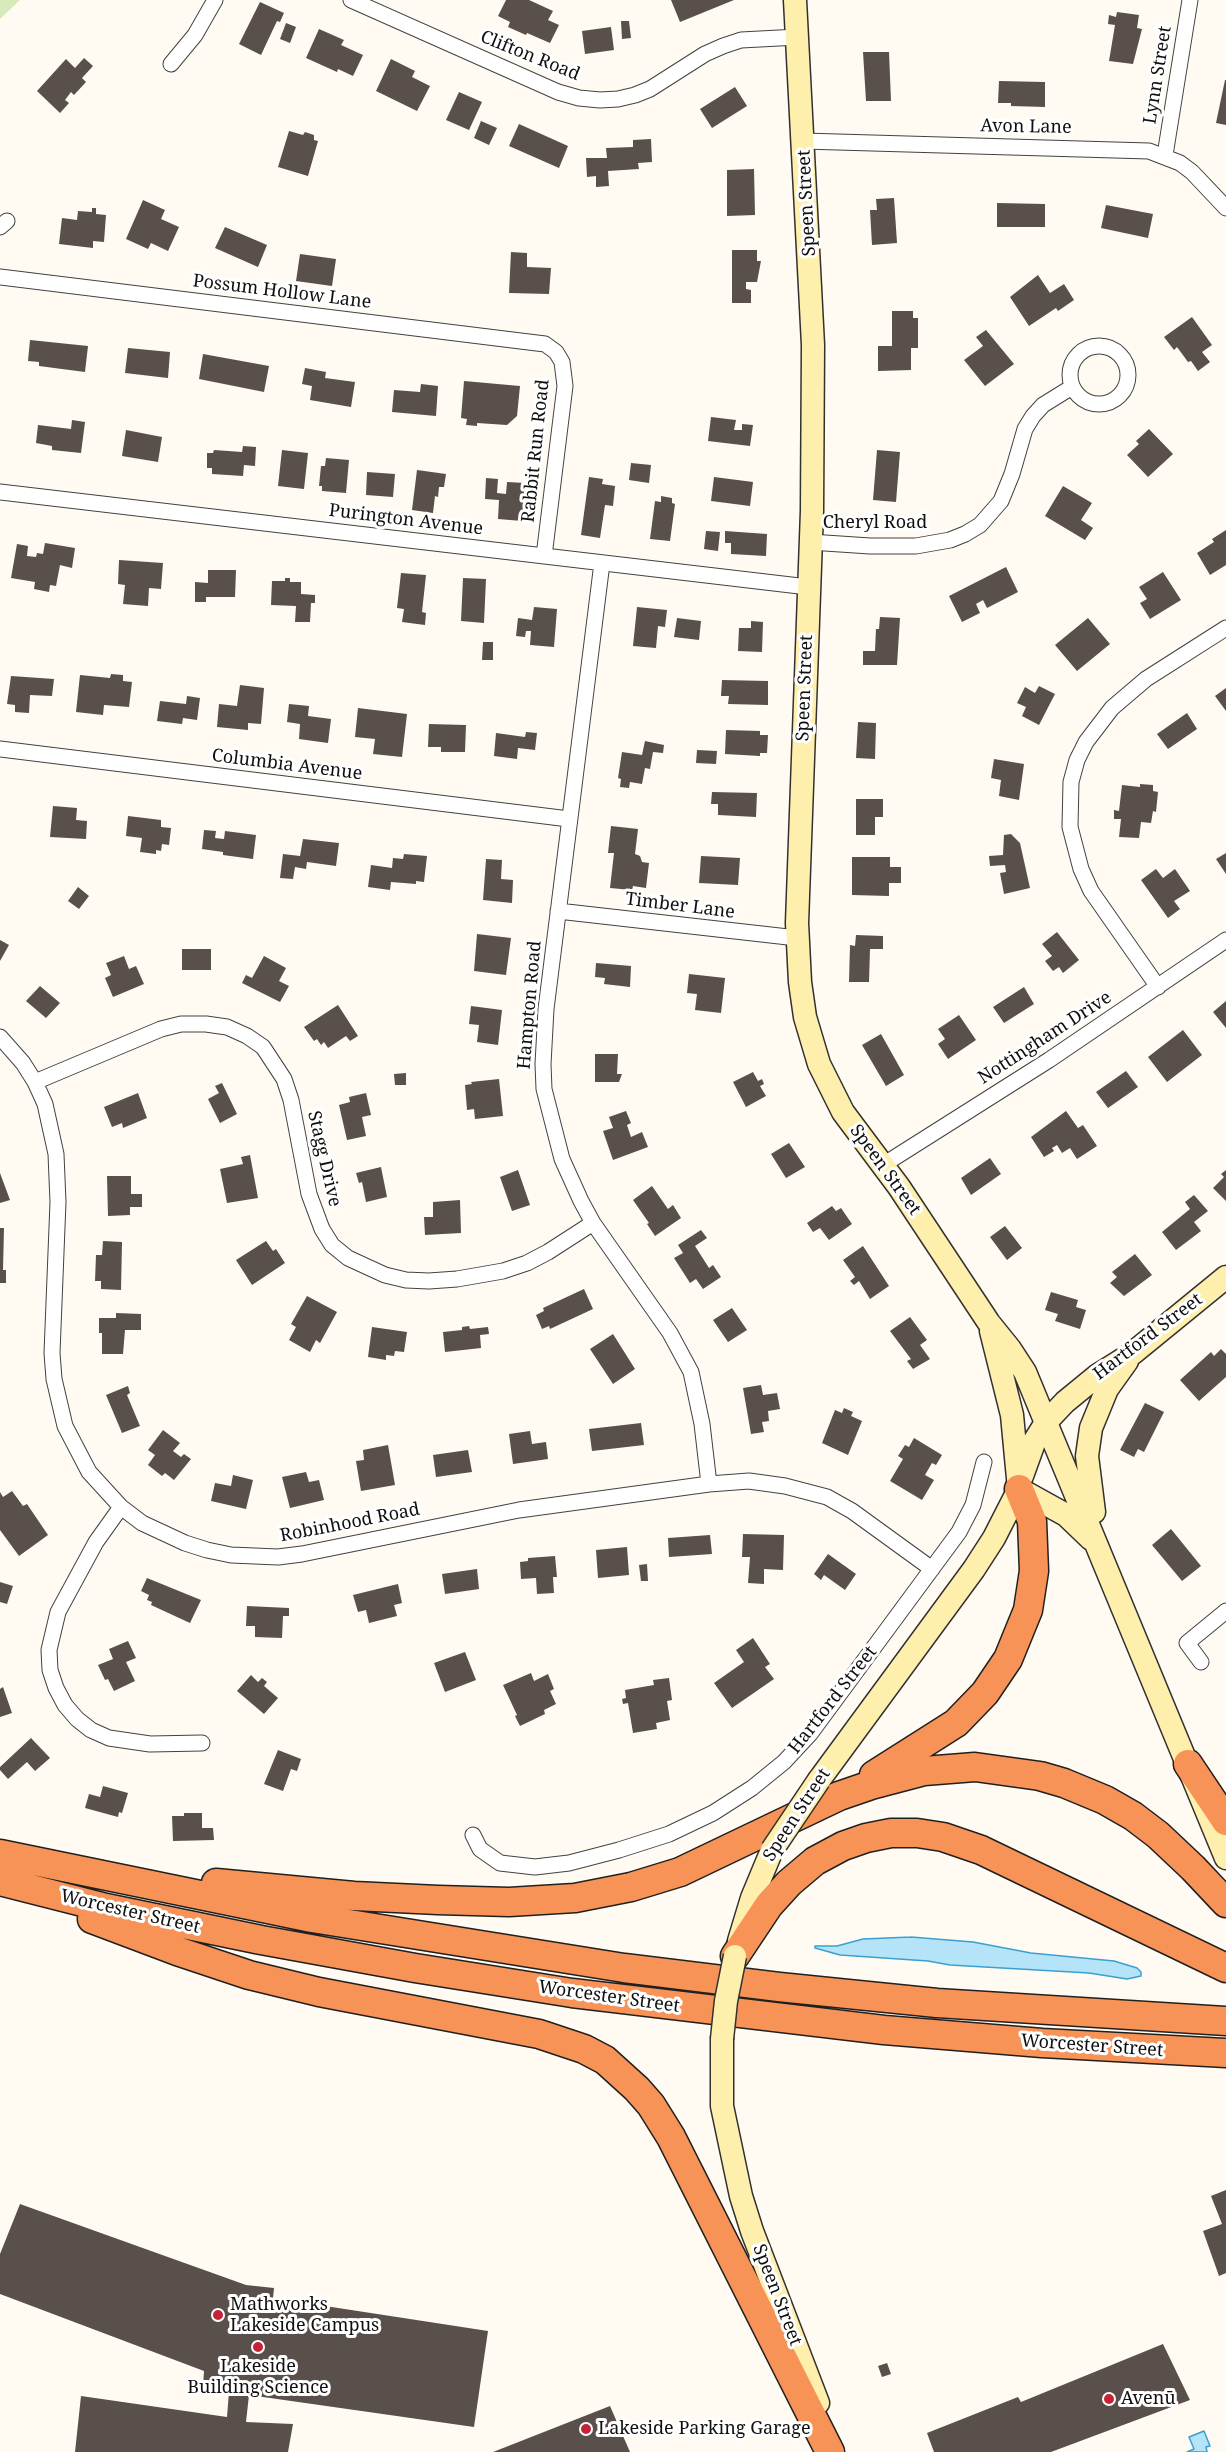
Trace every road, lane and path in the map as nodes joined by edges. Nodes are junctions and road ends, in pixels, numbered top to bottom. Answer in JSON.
{"nodes":[{"id":1,"x":215,"y":0,"type":"edge"},
{"id":2,"x":351,"y":0,"type":"edge"},
{"id":3,"x":795,"y":0,"type":"edge"},
{"id":4,"x":1190,"y":0,"type":"edge"},
{"id":5,"x":798,"y":38,"type":"junction"},
{"id":6,"x":171,"y":64,"type":"dead end"},
{"id":7,"x":803,"y":141,"type":"junction"},
{"id":8,"x":1165,"y":155,"type":"junction"},
{"id":9,"x":1226,"y":208,"type":"edge"},
{"id":10,"x":0,"y":277,"type":"edge"},
{"id":11,"x":556,"y":352,"type":"joint"},
{"id":12,"x":1072,"y":387,"type":"dead end"},
{"id":13,"x":0,"y":492,"type":"edge"},
{"id":14,"x":810,"y":542,"type":"junction"},
{"id":15,"x":544,"y":556,"type":"junction"},
{"id":16,"x":602,"y":563,"type":"junction"},
{"id":17,"x":808,"y":587,"type":"junction"},
{"id":18,"x":1226,"y":628,"type":"edge"},
{"id":19,"x":0,"y":749,"type":"edge"},
{"id":20,"x":569,"y":819,"type":"junction"},
{"id":21,"x":558,"y":911,"type":"junction"},
{"id":22,"x":797,"y":938,"type":"junction"},
{"id":23,"x":1226,"y":940,"type":"edge"},
{"id":24,"x":1158,"y":987,"type":"junction"},
{"id":25,"x":0,"y":1037,"type":"edge"},
{"id":26,"x":35,"y":1082,"type":"junction"},
{"id":27,"x":883,"y":1165,"type":"junction"},
{"id":28,"x":592,"y":1223,"type":"junction"},
{"id":29,"x":1226,"y":1278,"type":"edge"},
{"id":30,"x":989,"y":1323,"type":"junction"},
{"id":31,"x":1133,"y":1353,"type":"junction"},
{"id":32,"x":1047,"y":1421,"type":"junction"},
{"id":33,"x":984,"y":1462,"type":"dead end"},
{"id":34,"x":709,"y":1484,"type":"junction"},
{"id":35,"x":1018,"y":1489,"type":"junction"},
{"id":36,"x":121,"y":1507,"type":"junction"},
{"id":37,"x":1102,"y":1555,"type":"junction"},
{"id":38,"x":932,"y":1569,"type":"junction"},
{"id":39,"x":1226,"y":1611,"type":"edge"},
{"id":40,"x":1201,"y":1662,"type":"dead end"},
{"id":41,"x":202,"y":1743,"type":"dead end"},
{"id":42,"x":1188,"y":1764,"type":"junction"},
{"id":43,"x":829,"y":1788,"type":"junction"},
{"id":44,"x":1226,"y":1821,"type":"edge"},
{"id":45,"x":474,"y":1835,"type":"dead end"},
{"id":46,"x":0,"y":1854,"type":"edge"},
{"id":47,"x":1226,"y":1858,"type":"edge"},
{"id":48,"x":79,"y":1871,"type":"junction"},
{"id":49,"x":0,"y":1882,"type":"edge"},
{"id":50,"x":1226,"y":1904,"type":"edge"},
{"id":51,"x":735,"y":1956,"type":"junction"},
{"id":52,"x":1226,"y":1968,"type":"edge"},
{"id":53,"x":1226,"y":2021,"type":"edge"},
{"id":54,"x":1226,"y":2053,"type":"edge"},
{"id":55,"x":830,"y":2452,"type":"edge"},
{"id":56,"x":836,"y":2452,"type":"edge"}],
"edges":[{"from":1,"to":6,"type":"street"},
{"from":2,"to":5,"type":"street","name":"Clifton Road"},
{"from":3,"to":5,"type":"street","name":"Speen Street"},
{"from":4,"to":8,"type":"street","name":"Lynn Street"},
{"from":5,"to":7,"type":"street","name":"Speen Street"},
{"from":7,"to":8,"type":"street","name":"Avon Lane"},
{"from":7,"to":14,"type":"street","name":"Speen Street"},
{"from":8,"to":9,"type":"street","name":"Avon Lane"},
{"from":10,"to":11,"type":"street","name":"Possum Hollow Lane"},
{"from":11,"to":15,"type":"street","name":"Rabbit Run Road"},
{"from":12,"to":14,"type":"street","name":"Cheryl Road"},
{"from":13,"to":15,"type":"street","name":"Purington Avenue"},
{"from":14,"to":17,"type":"street","name":"Speen Street"},
{"from":15,"to":16,"type":"street","name":"Purington Avenue"},
{"from":16,"to":17,"type":"street","name":"Purington Avenue"},
{"from":16,"to":20,"type":"street","name":"Hampton Road"},
{"from":17,"to":22,"type":"street","name":"Speen Street"},
{"from":18,"to":24,"type":"street"},
{"from":19,"to":20,"type":"street","name":"Columbia Avenue"},
{"from":20,"to":21,"type":"street","name":"Hampton Road"},
{"from":21,"to":22,"type":"street","name":"Timber Lane"},
{"from":21,"to":28,"type":"street","name":"Hampton Road"},
{"from":22,"to":27,"type":"street","name":"Speen Street"},
{"from":23,"to":24,"type":"street","name":"Nottingham Drive"},
{"from":24,"to":27,"type":"street","name":"Nottingham Drive"},
{"from":25,"to":26,"type":"street","name":"Robinhood Road"},
{"from":26,"to":28,"type":"street","name":"Stagg Drive"},
{"from":26,"to":36,"type":"street","name":"Robinhood Road"},
{"from":27,"to":30,"type":"street","name":"Speen Street"},
{"from":28,"to":34,"type":"street","name":"Hampton Road"},
{"from":29,"to":31,"type":"street","name":"Hartford Street"},
{"from":30,"to":32,"type":"street","name":"Speen Street"},
{"from":30,"to":35,"type":"street","name":"Speen Street"},
{"from":31,"to":32,"type":"street","name":"Hartford Street"},
{"from":31,"to":37,"type":"street"},
{"from":32,"to":35,"type":"street","name":"Hartford Street"},
{"from":32,"to":37,"type":"street","name":"Speen Street"},
{"from":33,"to":38,"type":"street","name":"Hartford Street"},
{"from":34,"to":36,"type":"street","name":"Robinhood Road"},
{"from":34,"to":38,"type":"street","name":"Robinhood Road"},
{"from":35,"to":37,"type":"street"},
{"from":35,"to":43,"type":"street","name":"Speen Street"},
{"from":35,"to":43,"type":"highway"},
{"from":36,"to":41,"type":"street"},
{"from":37,"to":42,"type":"street","name":"Speen Street"},
{"from":38,"to":45,"type":"street","name":"Hartford Street"},
{"from":39,"to":40,"type":"street"},
{"from":42,"to":44,"type":"highway"},
{"from":42,"to":47,"type":"street","name":"Speen Street"},
{"from":43,"to":48,"type":"highway"},
{"from":43,"to":50,"type":"highway"},
{"from":43,"to":51,"type":"street","name":"Speen Street","bridge":true},
{"from":46,"to":48,"type":"highway","name":"Worcester Street"},
{"from":48,"to":53,"type":"highway","name":"Worcester Street"},
{"from":49,"to":54,"type":"highway","name":"Worcester Street"},
{"from":49,"to":55,"type":"highway"},
{"from":51,"to":52,"type":"highway"},
{"from":51,"to":56,"type":"street","name":"Speen Street","bridge":true}]}
